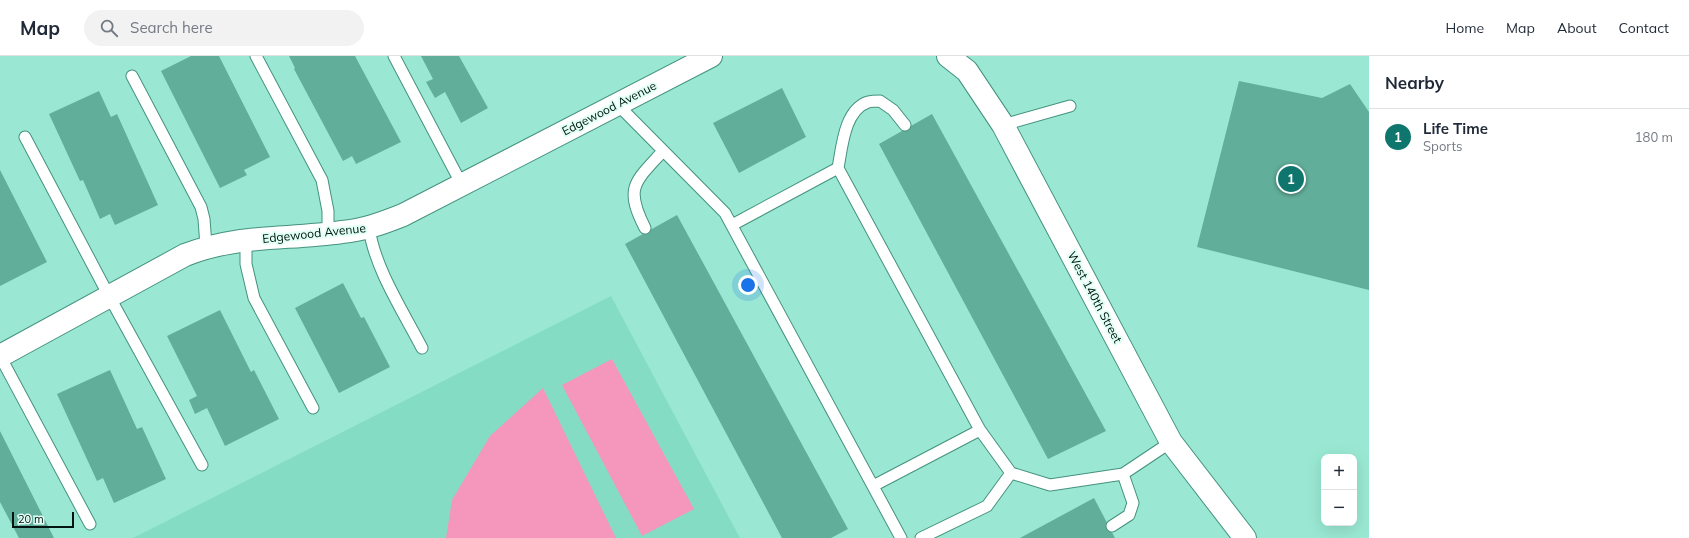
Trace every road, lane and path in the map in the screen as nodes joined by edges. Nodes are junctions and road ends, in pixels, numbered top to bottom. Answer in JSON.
{"nodes":[{"id":1,"x":256,"y":56,"type":"edge"},
{"id":2,"x":394,"y":56,"type":"edge"},
{"id":3,"x":711,"y":56,"type":"edge"},
{"id":4,"x":948,"y":56,"type":"edge"},
{"id":5,"x":132,"y":76,"type":"dead end"},
{"id":6,"x":617,"y":104,"type":"junction"},
{"id":7,"x":1070,"y":106,"type":"dead end"},
{"id":8,"x":1003,"y":125,"type":"junction"},
{"id":9,"x":905,"y":126,"type":"dead end"},
{"id":10,"x":25,"y":137,"type":"dead end"},
{"id":11,"x":663,"y":151,"type":"junction"},
{"id":12,"x":838,"y":168,"type":"junction"},
{"id":13,"x":462,"y":185,"type":"junction"},
{"id":14,"x":732,"y":225,"type":"junction"},
{"id":15,"x":370,"y":228,"type":"junction"},
{"id":16,"x":645,"y":228,"type":"dead end"},
{"id":17,"x":328,"y":234,"type":"junction"},
{"id":18,"x":246,"y":240,"type":"junction"},
{"id":19,"x":206,"y":246,"type":"junction"},
{"id":20,"x":109,"y":296,"type":"junction"},
{"id":21,"x":422,"y":348,"type":"dead end"},
{"id":22,"x":0,"y":356,"type":"edge"},
{"id":23,"x":313,"y":408,"type":"dead end"},
{"id":24,"x":980,"y":430,"type":"junction"},
{"id":25,"x":1171,"y":442,"type":"junction"},
{"id":26,"x":202,"y":465,"type":"dead end"},
{"id":27,"x":1011,"y":473,"type":"junction"},
{"id":28,"x":1123,"y":474,"type":"junction"},
{"id":29,"x":873,"y":486,"type":"junction"},
{"id":30,"x":90,"y":524,"type":"dead end"},
{"id":31,"x":1112,"y":526,"type":"dead end"},
{"id":32,"x":901,"y":538,"type":"edge"},
{"id":33,"x":921,"y":538,"type":"edge"},
{"id":34,"x":1244,"y":538,"type":"edge"}],
"edges":[{"from":1,"to":17,"type":"lane"},
{"from":2,"to":13,"type":"lane"},
{"from":3,"to":6,"type":"street","name":"Edgewood Avenue"},
{"from":4,"to":8,"type":"street","name":"West 140th Street"},
{"from":5,"to":19,"type":"lane"},
{"from":6,"to":11,"type":"lane"},
{"from":6,"to":13,"type":"street","name":"Edgewood Avenue"},
{"from":7,"to":8,"type":"lane"},
{"from":8,"to":25,"type":"street","name":"West 140th Street"},
{"from":9,"to":12,"type":"lane"},
{"from":10,"to":20,"type":"lane"},
{"from":11,"to":14,"type":"lane"},
{"from":11,"to":16,"type":"lane"},
{"from":12,"to":14,"type":"lane"},
{"from":12,"to":24,"type":"lane"},
{"from":13,"to":15,"type":"street","name":"Edgewood Avenue"},
{"from":14,"to":29,"type":"lane"},
{"from":15,"to":17,"type":"street","name":"Edgewood Avenue"},
{"from":15,"to":21,"type":"lane"},
{"from":17,"to":18,"type":"street","name":"Edgewood Avenue"},
{"from":18,"to":19,"type":"street","name":"Edgewood Avenue"},
{"from":18,"to":23,"type":"lane"},
{"from":19,"to":20,"type":"street","name":"Edgewood Avenue"},
{"from":20,"to":22,"type":"street","name":"Edgewood Avenue"},
{"from":20,"to":26,"type":"lane"},
{"from":22,"to":30,"type":"lane"},
{"from":24,"to":27,"type":"lane"},
{"from":24,"to":29,"type":"lane"},
{"from":25,"to":28,"type":"lane"},
{"from":25,"to":34,"type":"street","name":"West 140th Street"},
{"from":27,"to":28,"type":"lane"},
{"from":27,"to":33,"type":"lane"},
{"from":28,"to":31,"type":"lane"},
{"from":29,"to":32,"type":"lane"}]}
